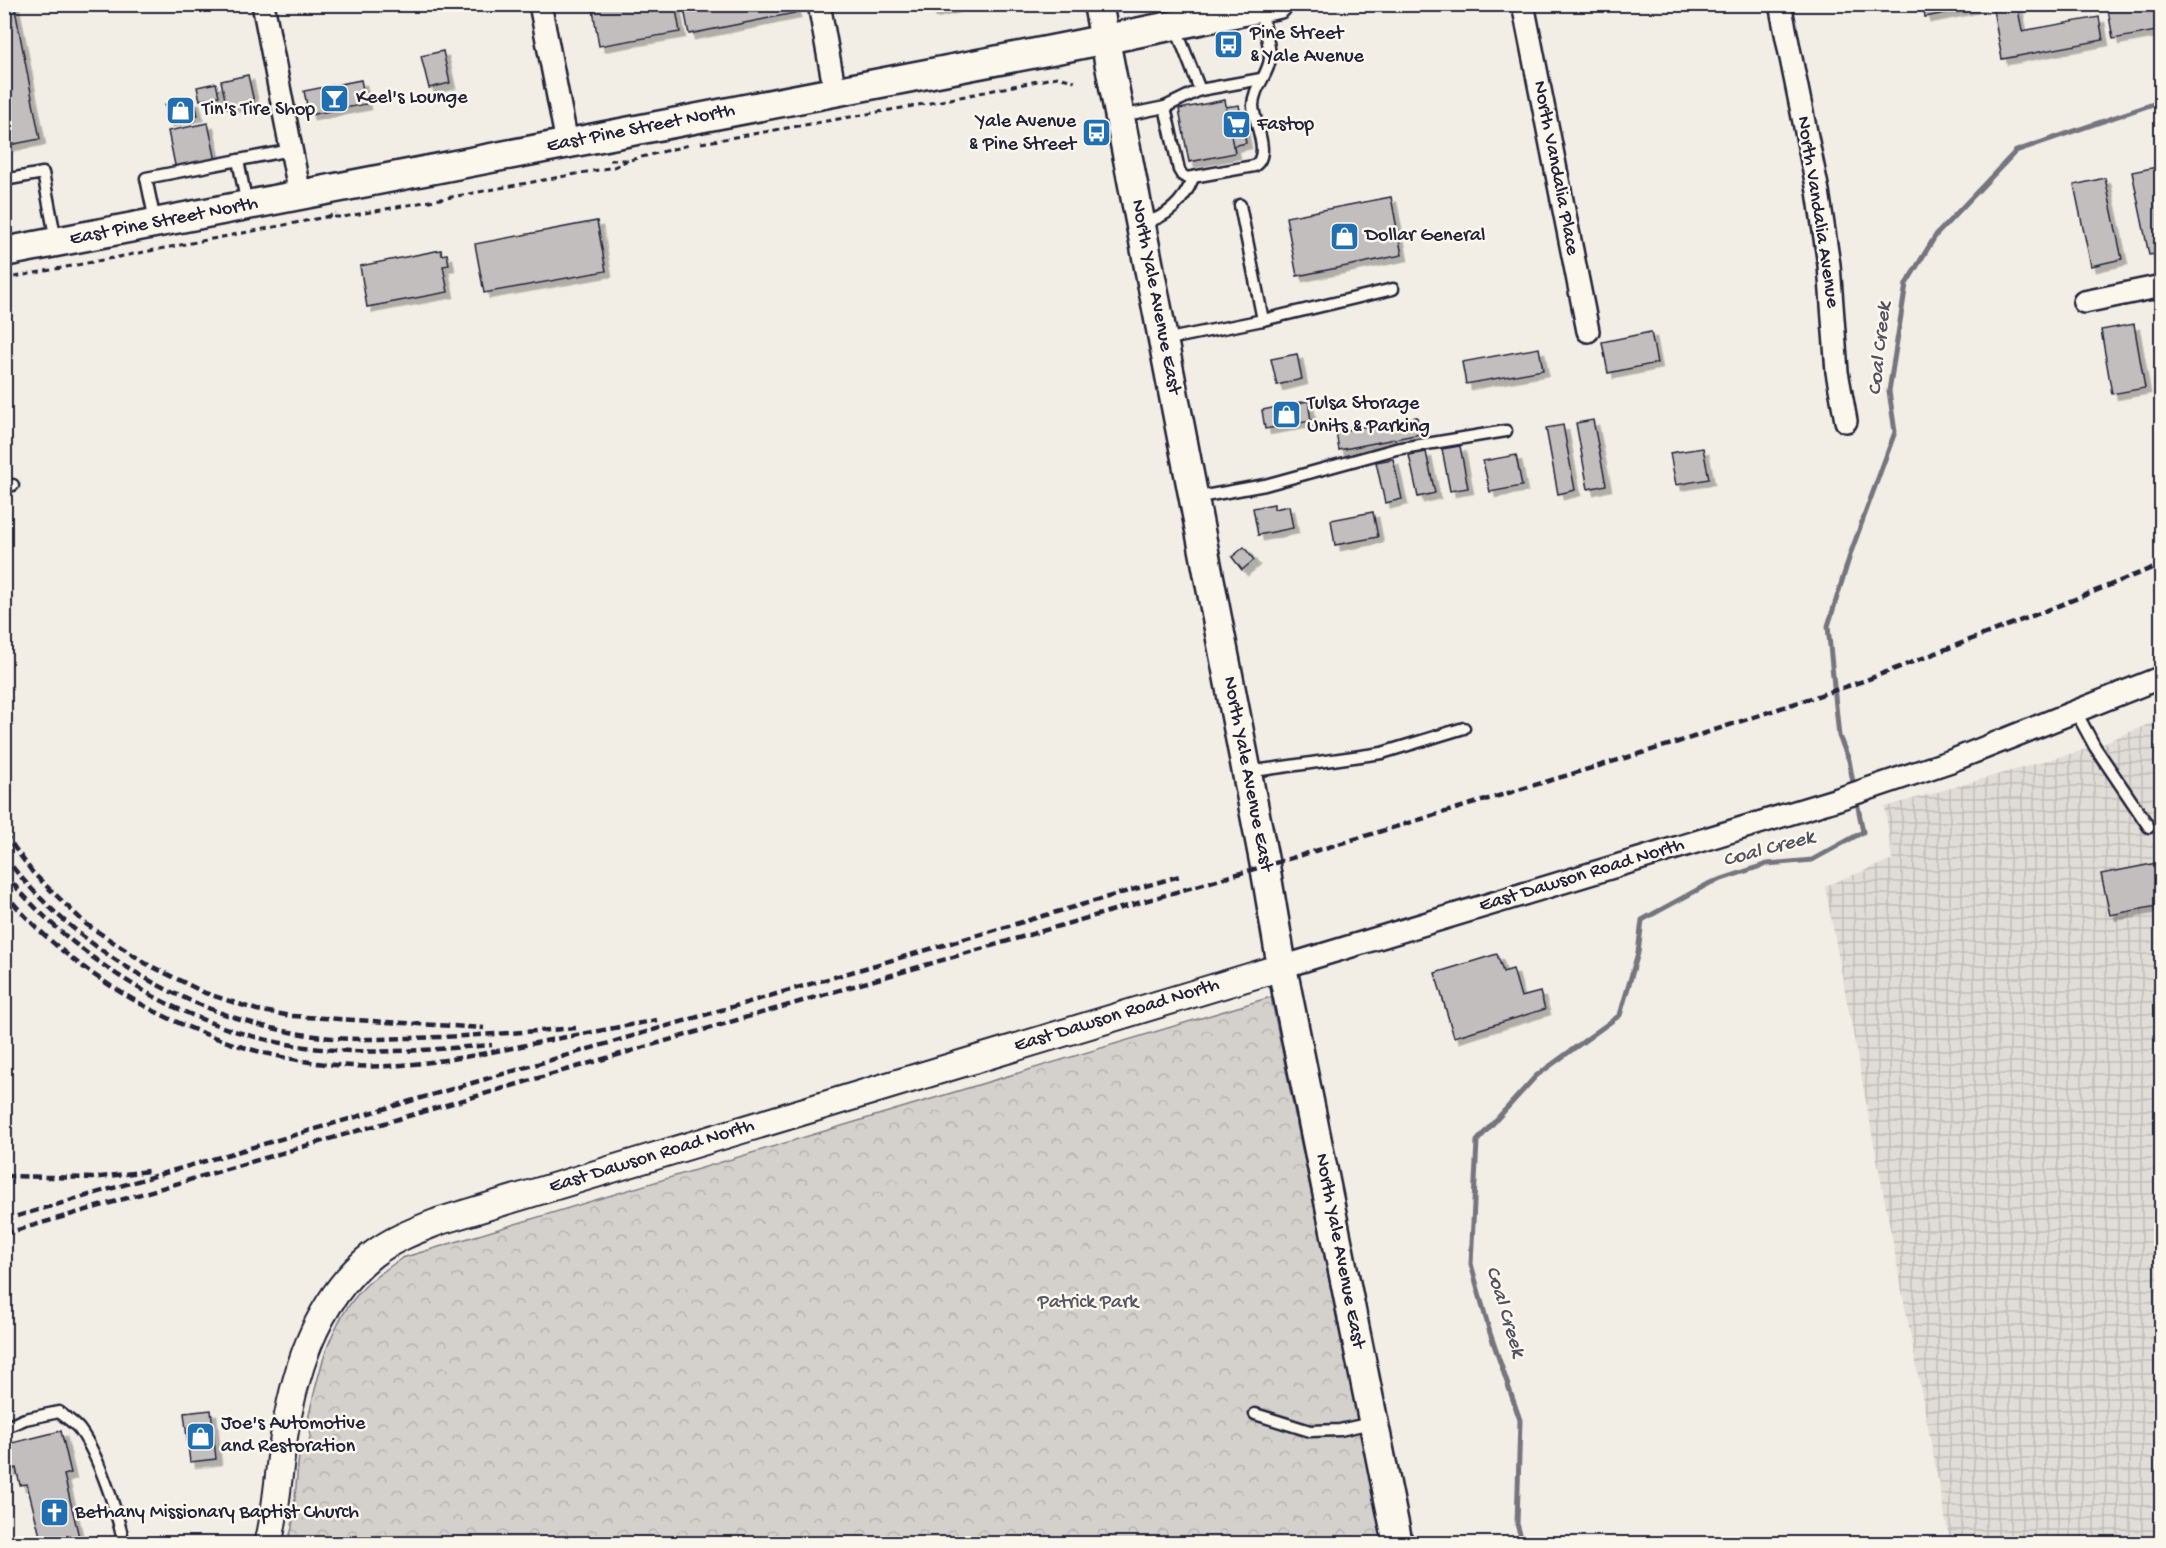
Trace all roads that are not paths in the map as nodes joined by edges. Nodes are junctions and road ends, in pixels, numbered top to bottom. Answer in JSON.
{"nodes":[{"id":1,"x":263,"y":4,"type":"edge"},
{"id":2,"x":540,"y":4,"type":"edge"},
{"id":3,"x":819,"y":4,"type":"edge"},
{"id":4,"x":1098,"y":4,"type":"edge"},
{"id":5,"x":1522,"y":4,"type":"edge"},
{"id":6,"x":1780,"y":4,"type":"edge"},
{"id":7,"x":1269,"y":6,"type":"edge"},
{"id":8,"x":1175,"y":25,"type":"junction"},
{"id":9,"x":1105,"y":40,"type":"junction"},
{"id":10,"x":1261,"y":79,"type":"junction"},
{"id":11,"x":1200,"y":90,"type":"junction"},
{"id":12,"x":835,"y":92,"type":"junction"},
{"id":13,"x":1165,"y":107,"type":"junction"},
{"id":14,"x":1120,"y":116,"type":"junction"},
{"id":15,"x":567,"y":143,"type":"junction"},
{"id":16,"x":291,"y":150,"type":"junction"},
{"id":17,"x":238,"y":160,"type":"junction"},
{"id":18,"x":1193,"y":178,"type":"junction"},
{"id":19,"x":4,"y":180,"type":"edge"},
{"id":20,"x":300,"y":195,"type":"junction"},
{"id":21,"x":247,"y":205,"type":"junction"},
{"id":22,"x":1240,"y":205,"type":"dead end"},
{"id":23,"x":155,"y":223,"type":"junction"},
{"id":24,"x":1141,"y":223,"type":"junction"},
{"id":25,"x":56,"y":243,"type":"junction"},
{"id":26,"x":4,"y":252,"type":"edge"},
{"id":27,"x":2162,"y":286,"type":"edge"},
{"id":28,"x":1393,"y":289,"type":"dead end"},
{"id":29,"x":2084,"y":302,"type":"dead end"},
{"id":30,"x":1263,"y":320,"type":"junction"},
{"id":31,"x":1588,"y":331,"type":"dead end"},
{"id":32,"x":1163,"y":340,"type":"junction"},
{"id":33,"x":1846,"y":421,"type":"dead end"},
{"id":34,"x":1506,"y":431,"type":"dead end"},
{"id":35,"x":1194,"y":498,"type":"junction"},
{"id":36,"x":2162,"y":677,"type":"edge"},
{"id":37,"x":2076,"y":712,"type":"junction"},
{"id":38,"x":1464,"y":728,"type":"dead end"},
{"id":39,"x":1247,"y":772,"type":"junction"},
{"id":40,"x":2149,"y":827,"type":"dead end"},
{"id":41,"x":1282,"y":967,"type":"junction"},
{"id":42,"x":1255,"y":1414,"type":"dead end"},
{"id":43,"x":1373,"y":1422,"type":"junction"},
{"id":44,"x":4,"y":1428,"type":"edge"},
{"id":45,"x":124,"y":1544,"type":"edge"},
{"id":46,"x":268,"y":1544,"type":"edge"},
{"id":47,"x":1398,"y":1544,"type":"edge"}],
"edges":[{"from":1,"to":16,"type":"street"},
{"from":2,"to":15,"type":"street"},
{"from":3,"to":12,"type":"street"},
{"from":4,"to":9,"type":"main road","name":"North Yale Avenue East"},
{"from":5,"to":31,"type":"street","name":"North Vandalia Place"},
{"from":6,"to":33,"type":"street","name":"North Vandalia Avenue"},
{"from":7,"to":8,"type":"main road","name":"East Pine Street North"},
{"from":7,"to":10,"type":"lane"},
{"from":8,"to":9,"type":"main road","name":"East Pine Street North"},
{"from":8,"to":11,"type":"lane"},
{"from":9,"to":12,"type":"main road","name":"East Pine Street North"},
{"from":9,"to":14,"type":"main road","name":"North Yale Avenue East"},
{"from":10,"to":11,"type":"lane"},
{"from":10,"to":18,"type":"lane"},
{"from":11,"to":13,"type":"lane"},
{"from":12,"to":15,"type":"main road","name":"East Pine Street North"},
{"from":13,"to":14,"type":"lane"},
{"from":13,"to":18,"type":"lane"},
{"from":14,"to":24,"type":"main road","name":"North Yale Avenue East"},
{"from":15,"to":20,"type":"main road","name":"East Pine Street North"},
{"from":16,"to":17,"type":"lane"},
{"from":16,"to":20,"type":"street"},
{"from":17,"to":21,"type":"lane"},
{"from":17,"to":23,"type":"lane"},
{"from":18,"to":24,"type":"lane"},
{"from":19,"to":25,"type":"lane"},
{"from":20,"to":21,"type":"main road","name":"East Pine Street North"},
{"from":21,"to":23,"type":"main road","name":"East Pine Street North"},
{"from":22,"to":30,"type":"lane"},
{"from":23,"to":25,"type":"main road","name":"East Pine Street North"},
{"from":24,"to":32,"type":"main road","name":"North Yale Avenue East"},
{"from":25,"to":26,"type":"main road","name":"East Pine Street North"},
{"from":27,"to":29,"type":"street"},
{"from":28,"to":30,"type":"lane"},
{"from":30,"to":32,"type":"lane"},
{"from":32,"to":35,"type":"main road","name":"North Yale Avenue East"},
{"from":34,"to":35,"type":"lane"},
{"from":35,"to":39,"type":"main road","name":"North Yale Avenue East"},
{"from":36,"to":37,"type":"street","name":"East Dawson Road North"},
{"from":37,"to":40,"type":"lane"},
{"from":37,"to":41,"type":"street","name":"East Dawson Road North"},
{"from":38,"to":39,"type":"lane"},
{"from":39,"to":41,"type":"main road","name":"North Yale Avenue East"},
{"from":41,"to":43,"type":"main road","name":"North Yale Avenue East"},
{"from":41,"to":46,"type":"street","name":"East Dawson Road North"},
{"from":42,"to":43,"type":"lane"},
{"from":43,"to":47,"type":"main road","name":"North Yale Avenue East"},
{"from":44,"to":45,"type":"lane"}]}
